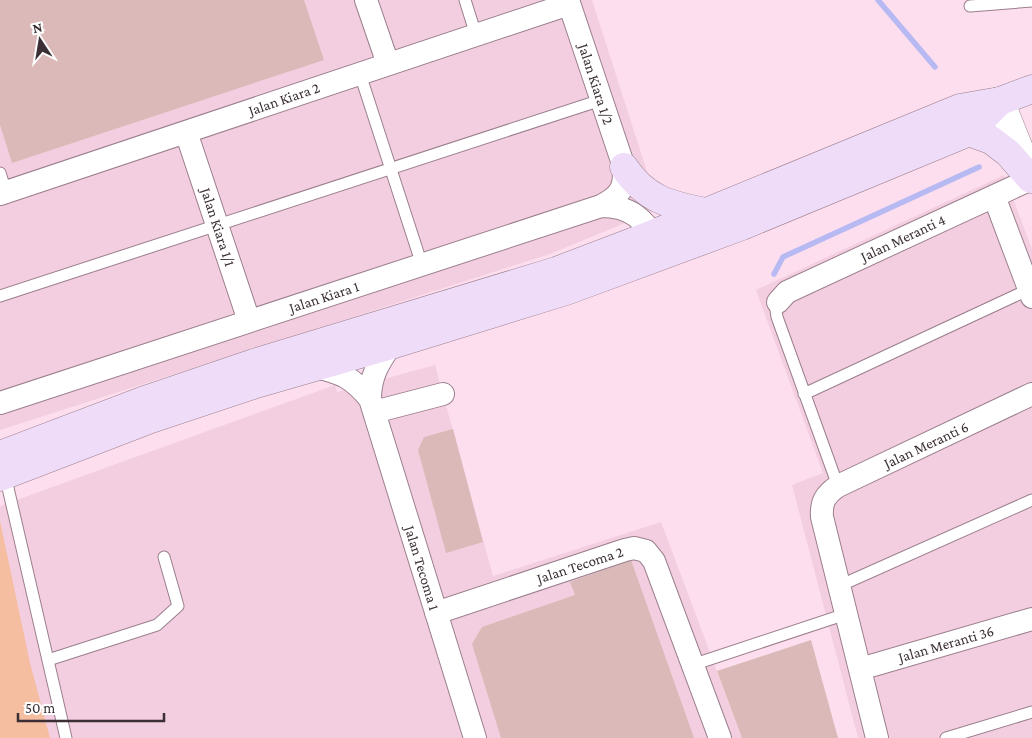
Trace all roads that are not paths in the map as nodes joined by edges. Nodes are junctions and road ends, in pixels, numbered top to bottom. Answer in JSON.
{"nodes":[{"id":1,"x":366,"y":0,"type":"edge"},
{"id":2,"x":465,"y":0,"type":"edge"},
{"id":3,"x":1032,"y":1,"type":"edge"},
{"id":4,"x":568,"y":2,"type":"edge"},
{"id":5,"x":970,"y":6,"type":"dead end"},
{"id":6,"x":476,"y":35,"type":"junction"},
{"id":7,"x":388,"y":64,"type":"junction"},
{"id":8,"x":360,"y":74,"type":"junction"},
{"id":9,"x":1032,"y":89,"type":"edge"},
{"id":10,"x":601,"y":100,"type":"junction"},
{"id":11,"x":1000,"y":101,"type":"junction"},
{"id":12,"x":186,"y":132,"type":"junction"},
{"id":13,"x":969,"y":132,"type":"junction"},
{"id":14,"x":624,"y":167,"type":"junction"},
{"id":15,"x":391,"y":169,"type":"junction"},
{"id":16,"x":1031,"y":181,"type":"edge"},
{"id":17,"x":2,"y":187,"type":"edge"},
{"id":18,"x":994,"y":196,"type":"junction"},
{"id":19,"x":601,"y":206,"type":"junction"},
{"id":20,"x":706,"y":212,"type":"junction"},
{"id":21,"x":217,"y":225,"type":"junction"},
{"id":22,"x":660,"y":244,"type":"junction"},
{"id":23,"x":422,"y":265,"type":"junction"},
{"id":24,"x":1031,"y":292,"type":"edge"},
{"id":25,"x":0,"y":296,"type":"edge"},
{"id":26,"x":778,"y":302,"type":"joint"},
{"id":27,"x":249,"y":321,"type":"junction"},
{"id":28,"x":391,"y":345,"type":"junction"},
{"id":29,"x":316,"y":367,"type":"junction"},
{"id":30,"x":443,"y":394,"type":"dead end"},
{"id":31,"x":804,"y":394,"type":"junction"},
{"id":32,"x":1032,"y":394,"type":"edge"},
{"id":33,"x":0,"y":403,"type":"edge"},
{"id":34,"x":372,"y":406,"type":"junction"},
{"id":35,"x":1,"y":467,"type":"edge"},
{"id":36,"x":831,"y":493,"type":"junction"},
{"id":37,"x":1032,"y":500,"type":"edge"},
{"id":38,"x":164,"y":556,"type":"dead end"},
{"id":39,"x":839,"y":586,"type":"junction"},
{"id":40,"x":436,"y":613,"type":"junction"},
{"id":41,"x":846,"y":614,"type":"junction"},
{"id":42,"x":1032,"y":619,"type":"edge"},
{"id":43,"x":48,"y":660,"type":"junction"},
{"id":44,"x":692,"y":665,"type":"junction"},
{"id":45,"x":860,"y":669,"type":"junction"},
{"id":46,"x":1032,"y":712,"type":"edge"},
{"id":47,"x":66,"y":738,"type":"edge"},
{"id":48,"x":475,"y":738,"type":"edge"},
{"id":49,"x":720,"y":738,"type":"edge"},
{"id":50,"x":877,"y":738,"type":"edge"},
{"id":51,"x":946,"y":738,"type":"edge"}],
"edges":[{"from":1,"to":7,"type":"street"},
{"from":2,"to":6,"type":"lane"},
{"from":3,"to":5,"type":"lane"},
{"from":4,"to":6,"type":"street","name":"Jalan Kiara 2"},
{"from":4,"to":10,"type":"street","name":"Jalan Kiara 1/2"},
{"from":6,"to":7,"type":"street","name":"Jalan Kiara 2"},
{"from":7,"to":8,"type":"street","name":"Jalan Kiara 2"},
{"from":8,"to":12,"type":"street","name":"Jalan Kiara 2"},
{"from":8,"to":15,"type":"lane"},
{"from":9,"to":11,"type":"main road"},
{"from":10,"to":14,"type":"street","name":"Jalan Kiara 1/2"},
{"from":10,"to":15,"type":"lane"},
{"from":11,"to":13,"type":"main road"},
{"from":11,"to":16,"type":"street"},
{"from":11,"to":20,"type":"main road"},
{"from":12,"to":17,"type":"street","name":"Jalan Kiara 2"},
{"from":12,"to":21,"type":"street","name":"Jalan Kiara 1/1"},
{"from":13,"to":16,"type":"main road"},
{"from":13,"to":22,"type":"main road"},
{"from":14,"to":19,"type":"street","name":"Jalan Kiara 1"},
{"from":14,"to":20,"type":"main road"},
{"from":15,"to":21,"type":"lane"},
{"from":15,"to":23,"type":"lane"},
{"from":16,"to":18,"type":"street","name":"Jalan Meranti 4"},
{"from":18,"to":24,"type":"street"},
{"from":18,"to":26,"type":"street","name":"Jalan Meranti 4"},
{"from":19,"to":22,"type":"street"},
{"from":19,"to":23,"type":"street","name":"Jalan Kiara 1"},
{"from":20,"to":22,"type":"main road"},
{"from":21,"to":25,"type":"lane"},
{"from":21,"to":27,"type":"street","name":"Jalan Kiara 1/1"},
{"from":22,"to":28,"type":"main road"},
{"from":22,"to":35,"type":"main road"},
{"from":23,"to":27,"type":"street","name":"Jalan Kiara 1"},
{"from":24,"to":31,"type":"lane"},
{"from":26,"to":31,"type":"lane"},
{"from":27,"to":33,"type":"street","name":"Jalan Kiara 1"},
{"from":28,"to":29,"type":"main road"},
{"from":28,"to":34,"type":"street"},
{"from":29,"to":34,"type":"street"},
{"from":29,"to":35,"type":"main road"},
{"from":30,"to":34,"type":"street"},
{"from":31,"to":36,"type":"lane"},
{"from":32,"to":36,"type":"street","name":"Jalan Meranti 6"},
{"from":34,"to":40,"type":"street","name":"Jalan Tecoma 1"},
{"from":35,"to":43,"type":"lane"},
{"from":36,"to":39,"type":"street"},
{"from":37,"to":39,"type":"lane"},
{"from":38,"to":43,"type":"lane"},
{"from":39,"to":41,"type":"street"},
{"from":40,"to":44,"type":"street","name":"Jalan Tecoma 2"},
{"from":40,"to":48,"type":"street","name":"Jalan Tecoma 1"},
{"from":41,"to":44,"type":"lane"},
{"from":41,"to":45,"type":"street"},
{"from":42,"to":45,"type":"street","name":"Jalan Meranti 36"},
{"from":43,"to":47,"type":"lane"},
{"from":44,"to":49,"type":"street","name":"Jalan Tecoma 2"},
{"from":45,"to":50,"type":"street"},
{"from":46,"to":51,"type":"lane"}]}
